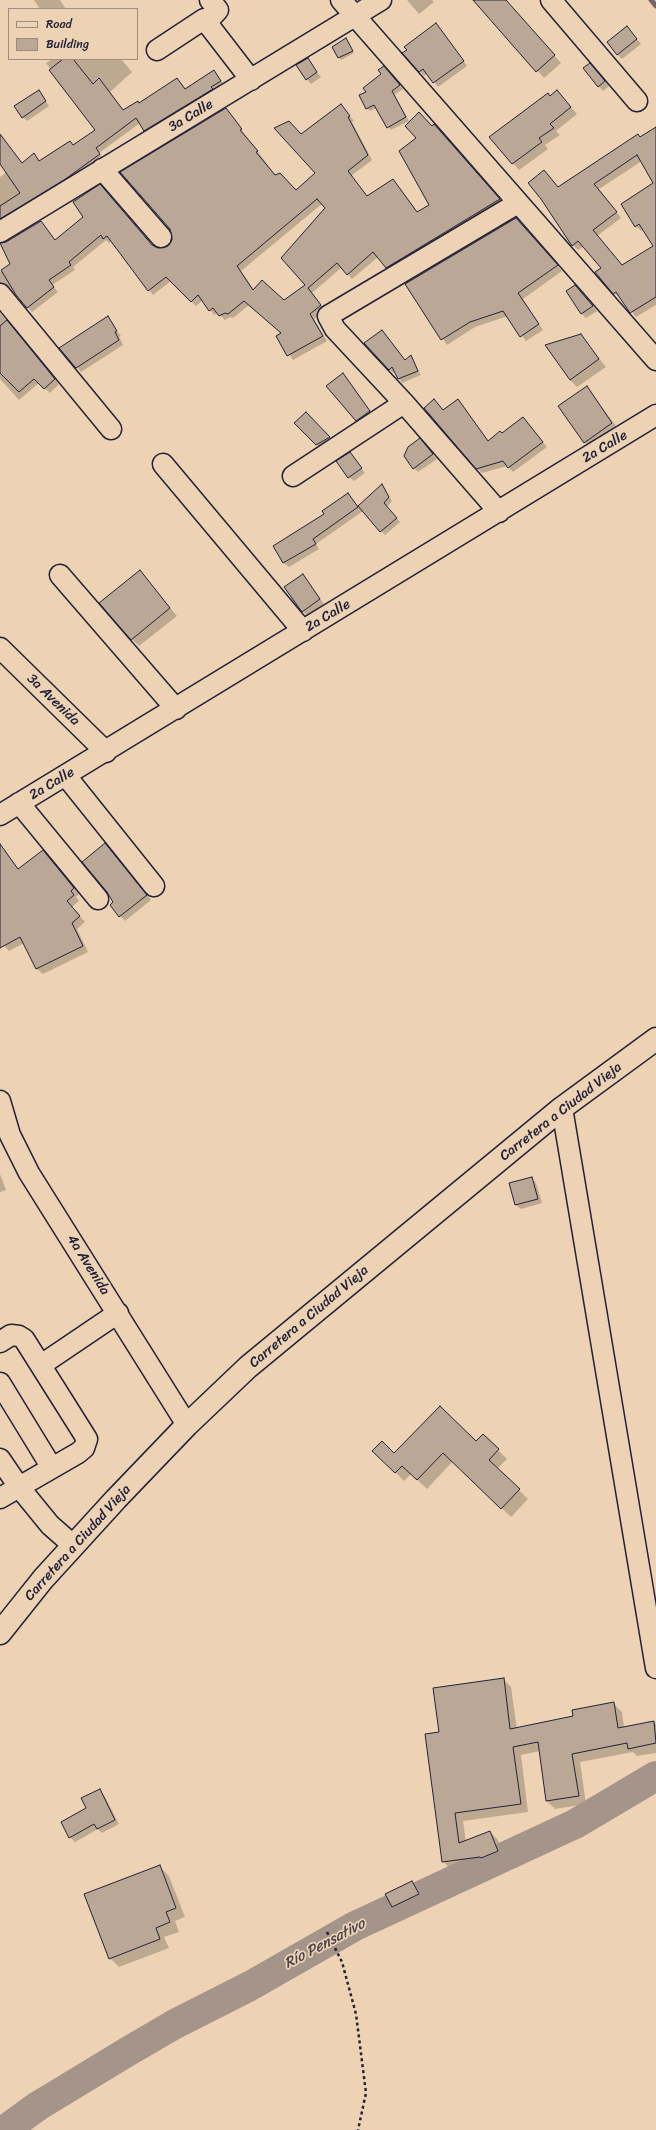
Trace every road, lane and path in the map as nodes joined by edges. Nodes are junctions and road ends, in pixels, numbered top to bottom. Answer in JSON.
{"nodes":[{"id":1,"x":210,"y":0,"type":"edge"},
{"id":2,"x":341,"y":0,"type":"edge"},
{"id":3,"x":381,"y":0,"type":"edge"},
{"id":4,"x":551,"y":0,"type":"edge"},
{"id":5,"x":356,"y":17,"type":"junction"},
{"id":6,"x":207,"y":22,"type":"junction"},
{"id":7,"x":157,"y":50,"type":"dead end"},
{"id":8,"x":251,"y":80,"type":"junction"},
{"id":9,"x":637,"y":101,"type":"dead end"},
{"id":10,"x":102,"y":169,"type":"junction"},
{"id":11,"x":518,"y":203,"type":"junction"},
{"id":12,"x":0,"y":232,"type":"edge"},
{"id":13,"x":161,"y":238,"type":"dead end"},
{"id":14,"x":0,"y":294,"type":"edge"},
{"id":15,"x":656,"y":360,"type":"edge"},
{"id":16,"x":404,"y":403,"type":"junction"},
{"id":17,"x":656,"y":415,"type":"edge"},
{"id":18,"x":111,"y":429,"type":"dead end"},
{"id":19,"x":163,"y":464,"type":"dead end"},
{"id":20,"x":293,"y":476,"type":"dead end"},
{"id":21,"x":499,"y":512,"type":"junction"},
{"id":22,"x":60,"y":575,"type":"dead end"},
{"id":23,"x":304,"y":631,"type":"junction"},
{"id":24,"x":0,"y":648,"type":"edge"},
{"id":25,"x":176,"y":709,"type":"junction"},
{"id":26,"x":106,"y":752,"type":"junction"},
{"id":27,"x":66,"y":776,"type":"junction"},
{"id":28,"x":6,"y":808,"type":"edge"},
{"id":29,"x":154,"y":886,"type":"dead end"},
{"id":30,"x":98,"y":900,"type":"dead end"},
{"id":31,"x":656,"y":1039,"type":"edge"},
{"id":32,"x":0,"y":1101,"type":"edge"},
{"id":33,"x":562,"y":1108,"type":"junction"},
{"id":34,"x":118,"y":1314,"type":"junction"},
{"id":35,"x":0,"y":1342,"type":"edge"},
{"id":36,"x":41,"y":1365,"type":"junction"},
{"id":37,"x":0,"y":1383,"type":"edge"},
{"id":38,"x":187,"y":1425,"type":"junction"},
{"id":39,"x":0,"y":1459,"type":"edge"},
{"id":40,"x":52,"y":1468,"type":"junction"},
{"id":41,"x":19,"y":1487,"type":"junction"},
{"id":42,"x":0,"y":1498,"type":"edge"},
{"id":43,"x":74,"y":1546,"type":"junction"},
{"id":44,"x":0,"y":1634,"type":"edge"},
{"id":45,"x":656,"y":1668,"type":"edge"},
{"id":46,"x":327,"y":1932,"type":"dead end"},
{"id":47,"x":358,"y":2130,"type":"edge"}],
"edges":[{"from":1,"to":6,"type":"street"},
{"from":2,"to":5,"type":"street"},
{"from":3,"to":5,"type":"street","name":"3a Calle"},
{"from":4,"to":9,"type":"street"},
{"from":5,"to":8,"type":"street","name":"3a Calle"},
{"from":5,"to":11,"type":"street"},
{"from":6,"to":7,"type":"street"},
{"from":6,"to":8,"type":"street"},
{"from":8,"to":10,"type":"street","name":"3a Calle"},
{"from":10,"to":12,"type":"street","name":"3a Calle"},
{"from":10,"to":13,"type":"street"},
{"from":11,"to":15,"type":"street"},
{"from":11,"to":16,"type":"street"},
{"from":14,"to":18,"type":"street"},
{"from":16,"to":20,"type":"street"},
{"from":16,"to":21,"type":"street"},
{"from":17,"to":21,"type":"street","name":"2a Calle"},
{"from":19,"to":23,"type":"street"},
{"from":21,"to":23,"type":"street","name":"2a Calle"},
{"from":22,"to":25,"type":"street"},
{"from":23,"to":25,"type":"street","name":"2a Calle"},
{"from":24,"to":26,"type":"street","name":"3a Avenida"},
{"from":25,"to":26,"type":"street","name":"2a Calle"},
{"from":26,"to":27,"type":"street","name":"2a Calle"},
{"from":27,"to":28,"type":"street","name":"2a Calle"},
{"from":27,"to":29,"type":"street"},
{"from":28,"to":30,"type":"street"},
{"from":31,"to":33,"type":"main road","name":"Carretera a Ciudad Vieja"},
{"from":32,"to":34,"type":"street","name":"4a Avenida"},
{"from":33,"to":38,"type":"main road","name":"Carretera a Ciudad Vieja"},
{"from":33,"to":45,"type":"street"},
{"from":34,"to":36,"type":"street"},
{"from":34,"to":38,"type":"street","name":"4a Avenida"},
{"from":35,"to":36,"type":"street"},
{"from":36,"to":40,"type":"street"},
{"from":37,"to":40,"type":"street"},
{"from":38,"to":43,"type":"main road","name":"Carretera a Ciudad Vieja"},
{"from":39,"to":41,"type":"street"},
{"from":40,"to":41,"type":"street"},
{"from":41,"to":42,"type":"street"},
{"from":41,"to":43,"type":"street"},
{"from":43,"to":44,"type":"main road","name":"Carretera a Ciudad Vieja"},
{"from":46,"to":47,"type":"path"}]}
